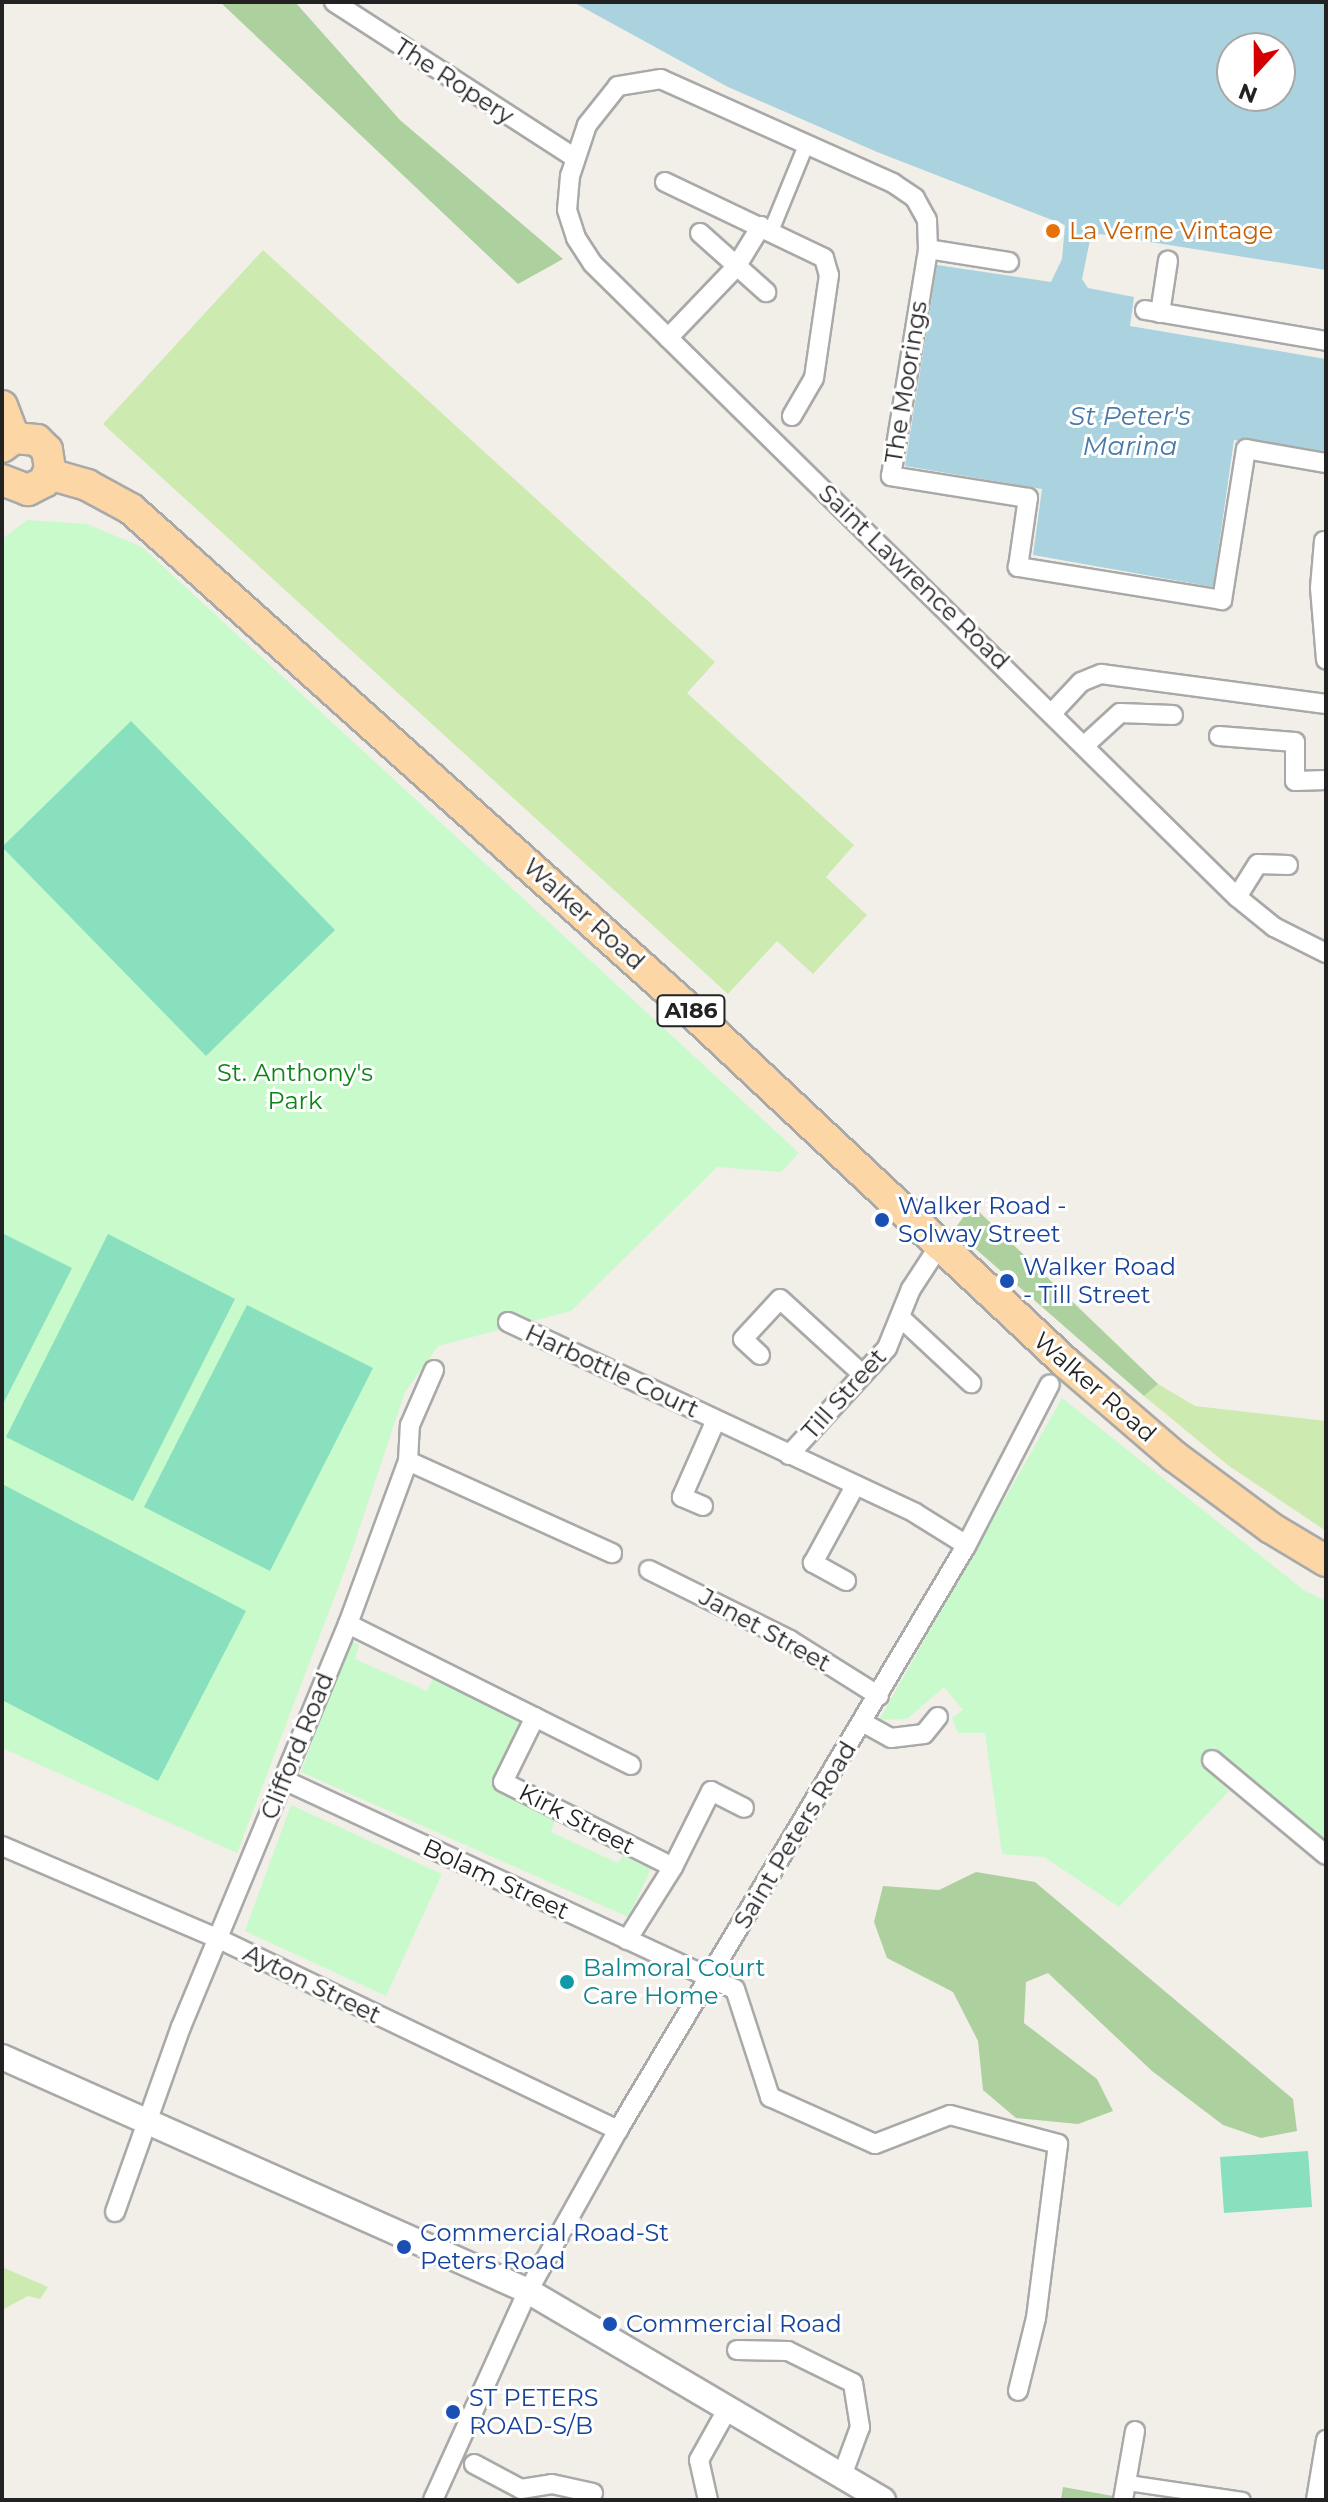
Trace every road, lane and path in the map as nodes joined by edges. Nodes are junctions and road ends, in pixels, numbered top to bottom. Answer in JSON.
{"nodes":[{"id":1,"x":334,"y":2,"type":"edge"},
{"id":2,"x":807,"y":143,"type":"junction"},
{"id":3,"x":575,"y":158,"type":"junction"},
{"id":4,"x":665,"y":182,"type":"dead end"},
{"id":5,"x":766,"y":229,"type":"junction"},
{"id":6,"x":700,"y":233,"type":"dead end"},
{"id":7,"x":928,"y":249,"type":"junction"},
{"id":8,"x":1168,"y":261,"type":"dead end"},
{"id":9,"x":1009,"y":262,"type":"dead end"},
{"id":10,"x":736,"y":267,"type":"junction"},
{"id":11,"x":766,"y":292,"type":"dead end"},
{"id":12,"x":668,"y":338,"type":"junction"},
{"id":13,"x":1326,"y":341,"type":"edge"},
{"id":14,"x":2,"y":406,"type":"edge"},
{"id":15,"x":792,"y":416,"type":"dead end"},
{"id":16,"x":8,"y":442,"type":"edge"},
{"id":17,"x":1326,"y":463,"type":"edge"},
{"id":18,"x":49,"y":474,"type":"junction"},
{"id":19,"x":2,"y":480,"type":"edge"},
{"id":20,"x":1324,"y":541,"type":"edge"},
{"id":21,"x":1326,"y":660,"type":"edge"},
{"id":22,"x":1326,"y":704,"type":"edge"},
{"id":23,"x":1053,"y":712,"type":"junction"},
{"id":24,"x":1173,"y":715,"type":"dead end"},
{"id":25,"x":1219,"y":736,"type":"dead end"},
{"id":26,"x":1086,"y":744,"type":"junction"},
{"id":27,"x":1326,"y":780,"type":"edge"},
{"id":28,"x":1288,"y":865,"type":"dead end"},
{"id":29,"x":1237,"y":897,"type":"junction"},
{"id":30,"x":1326,"y":953,"type":"edge"},
{"id":31,"x":939,"y":1246,"type":"junction"},
{"id":32,"x":901,"y":1318,"type":"junction"},
{"id":33,"x":508,"y":1322,"type":"dead end"},
{"id":34,"x":760,"y":1355,"type":"dead end"},
{"id":35,"x":434,"y":1370,"type":"dead end"},
{"id":36,"x":862,"y":1374,"type":"junction"},
{"id":37,"x":971,"y":1383,"type":"dead end"},
{"id":38,"x":1050,"y":1384,"type":"dead end"},
{"id":39,"x":716,"y":1420,"type":"junction"},
{"id":40,"x":789,"y":1455,"type":"junction"},
{"id":41,"x":408,"y":1461,"type":"junction"},
{"id":42,"x":855,"y":1486,"type":"junction"},
{"id":43,"x":703,"y":1506,"type":"dead end"},
{"id":44,"x":960,"y":1541,"type":"dead end"},
{"id":45,"x":612,"y":1553,"type":"dead end"},
{"id":46,"x":1326,"y":1561,"type":"edge"},
{"id":47,"x":649,"y":1570,"type":"dead end"},
{"id":48,"x":846,"y":1581,"type":"dead end"},
{"id":49,"x":348,"y":1624,"type":"junction"},
{"id":50,"x":879,"y":1696,"type":"junction"},
{"id":51,"x":535,"y":1717,"type":"junction"},
{"id":52,"x":938,"y":1717,"type":"dead end"},
{"id":53,"x":862,"y":1722,"type":"junction"},
{"id":54,"x":1212,"y":1760,"type":"dead end"},
{"id":55,"x":631,"y":1765,"type":"dead end"},
{"id":56,"x":284,"y":1780,"type":"junction"},
{"id":57,"x":744,"y":1808,"type":"dead end"},
{"id":58,"x":2,"y":1846,"type":"edge"},
{"id":59,"x":1326,"y":1855,"type":"edge"},
{"id":60,"x":673,"y":1867,"type":"junction"},
{"id":61,"x":217,"y":1938,"type":"junction"},
{"id":62,"x":627,"y":1940,"type":"junction"},
{"id":63,"x":710,"y":1977,"type":"junction"},
{"id":64,"x":2,"y":2057,"type":"edge"},
{"id":65,"x":149,"y":2121,"type":"junction"},
{"id":66,"x":618,"y":2130,"type":"junction"},
{"id":67,"x":115,"y":2212,"type":"dead end"},
{"id":68,"x":528,"y":2291,"type":"junction"},
{"id":69,"x":737,"y":2350,"type":"dead end"},
{"id":70,"x":1018,"y":2391,"type":"dead end"},
{"id":71,"x":727,"y":2410,"type":"junction"},
{"id":72,"x":1135,"y":2431,"type":"dead end"},
{"id":73,"x":1326,"y":2440,"type":"edge"},
{"id":74,"x":474,"y":2464,"type":"dead end"},
{"id":75,"x":842,"y":2476,"type":"junction"},
{"id":76,"x":1126,"y":2492,"type":"edge"},
{"id":77,"x":593,"y":2493,"type":"dead end"},
{"id":78,"x":519,"y":2494,"type":"edge"},
{"id":79,"x":433,"y":2500,"type":"edge"},
{"id":80,"x":708,"y":2500,"type":"edge"},
{"id":81,"x":883,"y":2500,"type":"edge"},
{"id":82,"x":1243,"y":2500,"type":"edge"},
{"id":83,"x":1316,"y":2500,"type":"edge"}],
"edges":[{"from":1,"to":3,"type":"street","name":"The Ropery"},
{"from":2,"to":3,"type":"street","name":"The Moorings"},
{"from":2,"to":5,"type":"street"},
{"from":2,"to":7,"type":"street","name":"The Moorings"},
{"from":3,"to":12,"type":"street","name":"Saint Lawrence Road"},
{"from":4,"to":5,"type":"street"},
{"from":5,"to":10,"type":"street"},
{"from":5,"to":15,"type":"street"},
{"from":6,"to":10,"type":"street"},
{"from":7,"to":9,"type":"street"},
{"from":7,"to":17,"type":"street","name":"The Moorings"},
{"from":8,"to":13,"type":"street"},
{"from":10,"to":11,"type":"street"},
{"from":10,"to":12,"type":"street"},
{"from":12,"to":23,"type":"street","name":"Saint Lawrence Road"},
{"from":14,"to":16,"type":"main road"},
{"from":16,"to":18,"type":"main road"},
{"from":18,"to":19,"type":"main road"},
{"from":18,"to":31,"type":"main road","name":"Walker Road","number":"A186"},
{"from":20,"to":21,"type":"street"},
{"from":22,"to":23,"type":"street"},
{"from":23,"to":26,"type":"street","name":"Saint Lawrence Road"},
{"from":24,"to":26,"type":"street"},
{"from":25,"to":27,"type":"street"},
{"from":26,"to":29,"type":"street","name":"Saint Lawrence Road"},
{"from":28,"to":29,"type":"street"},
{"from":29,"to":30,"type":"street","name":"Saint Lawrence Road"},
{"from":31,"to":32,"type":"street","name":"Till Street"},
{"from":31,"to":46,"type":"main road","name":"Walker Road","number":"A186"},
{"from":32,"to":36,"type":"street","name":"Till Street"},
{"from":32,"to":37,"type":"street"},
{"from":33,"to":39,"type":"street","name":"Harbottle Court"},
{"from":34,"to":36,"type":"street"},
{"from":35,"to":41,"type":"street","name":"Clifford Road"},
{"from":36,"to":40,"type":"street","name":"Till Street"},
{"from":38,"to":50,"type":"street","name":"Saint Peters Road"},
{"from":39,"to":40,"type":"street","name":"Harbottle Court"},
{"from":39,"to":43,"type":"street","name":"Harbottle Court"},
{"from":40,"to":42,"type":"street","name":"Harbottle Court"},
{"from":41,"to":45,"type":"street"},
{"from":41,"to":49,"type":"street","name":"Clifford Road"},
{"from":42,"to":44,"type":"street","name":"Harbottle Court"},
{"from":42,"to":48,"type":"street"},
{"from":47,"to":50,"type":"street","name":"Janet Street"},
{"from":49,"to":51,"type":"street"},
{"from":49,"to":56,"type":"street","name":"Clifford Road"},
{"from":50,"to":53,"type":"street","name":"Saint Peters Road"},
{"from":51,"to":55,"type":"street"},
{"from":51,"to":60,"type":"street","name":"Kirk Street"},
{"from":52,"to":53,"type":"street"},
{"from":53,"to":63,"type":"street","name":"Saint Peters Road"},
{"from":54,"to":59,"type":"street"},
{"from":56,"to":61,"type":"street","name":"Clifford Road"},
{"from":56,"to":62,"type":"street","name":"Bolam Street"},
{"from":57,"to":60,"type":"street"},
{"from":58,"to":61,"type":"street","name":"Ayton Street"},
{"from":60,"to":62,"type":"street"},
{"from":61,"to":65,"type":"street","name":"Clifford Road"},
{"from":61,"to":66,"type":"street","name":"Ayton Street"},
{"from":62,"to":63,"type":"street","name":"Bolam Street"},
{"from":63,"to":66,"type":"street","name":"Saint Peters Road"},
{"from":63,"to":70,"type":"street","name":"Bolam Street"},
{"from":64,"to":65,"type":"street"},
{"from":65,"to":67,"type":"street","name":"Clifford Road"},
{"from":65,"to":68,"type":"street"},
{"from":66,"to":68,"type":"street","name":"Saint Peters Road"},
{"from":68,"to":71,"type":"street"},
{"from":68,"to":79,"type":"street","name":"Saint Peters Road"},
{"from":69,"to":75,"type":"street"},
{"from":71,"to":75,"type":"street"},
{"from":71,"to":80,"type":"street"},
{"from":72,"to":76,"type":"street"},
{"from":73,"to":83,"type":"street"},
{"from":74,"to":78,"type":"street"},
{"from":75,"to":81,"type":"street"},
{"from":76,"to":82,"type":"street"},
{"from":77,"to":78,"type":"street"}]}
